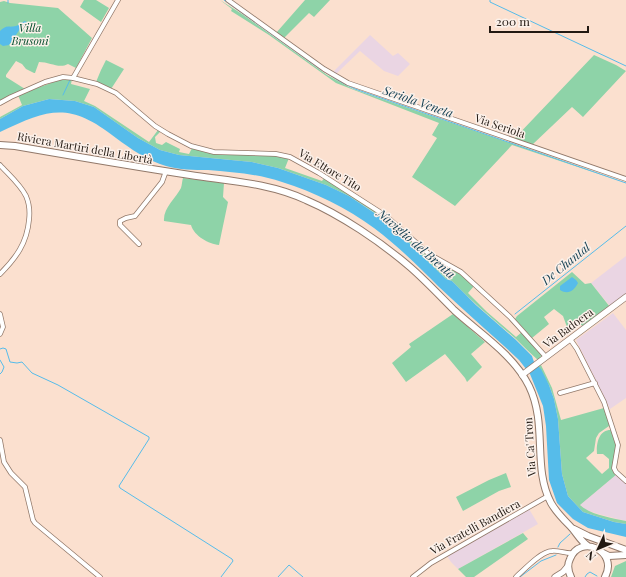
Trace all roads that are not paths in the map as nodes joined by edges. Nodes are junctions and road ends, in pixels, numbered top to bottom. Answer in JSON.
{"nodes":[{"id":1,"x":118,"y":0,"type":"edge"},
{"id":2,"x":228,"y":0,"type":"edge"},
{"id":3,"x":73,"y":78,"type":"junction"},
{"id":4,"x":0,"y":103,"type":"edge"},
{"id":5,"x":0,"y":145,"type":"edge"},
{"id":6,"x":0,"y":164,"type":"edge"},
{"id":7,"x":166,"y":171,"type":"junction"},
{"id":8,"x":626,"y":179,"type":"edge"},
{"id":9,"x":139,"y":244,"type":"dead end"},
{"id":10,"x":0,"y":274,"type":"edge"},
{"id":11,"x":626,"y":297,"type":"edge"},
{"id":12,"x":0,"y":314,"type":"edge"},
{"id":13,"x":0,"y":334,"type":"edge"},
{"id":14,"x":570,"y":339,"type":"junction"},
{"id":15,"x":546,"y":357,"type":"junction"},
{"id":16,"x":525,"y":373,"type":"junction"},
{"id":17,"x":595,"y":383,"type":"junction"},
{"id":18,"x":560,"y":393,"type":"dead end"},
{"id":19,"x":0,"y":440,"type":"edge"},
{"id":20,"x":626,"y":481,"type":"edge"},
{"id":21,"x":548,"y":496,"type":"junction"},
{"id":22,"x":572,"y":528,"type":"junction"},
{"id":23,"x":577,"y":534,"type":"junction"},
{"id":24,"x":588,"y":546,"type":"junction"},
{"id":25,"x":626,"y":550,"type":"edge"},
{"id":26,"x":575,"y":551,"type":"junction"},
{"id":27,"x":562,"y":553,"type":"junction"},
{"id":28,"x":603,"y":553,"type":"junction"},
{"id":29,"x":626,"y":555,"type":"edge"},
{"id":30,"x":568,"y":564,"type":"junction"},
{"id":31,"x":608,"y":567,"type":"junction"},
{"id":32,"x":100,"y":577,"type":"edge"},
{"id":33,"x":413,"y":577,"type":"edge"},
{"id":34,"x":516,"y":577,"type":"edge"},
{"id":35,"x":555,"y":577,"type":"edge"},
{"id":36,"x":571,"y":577,"type":"edge"},
{"id":37,"x":605,"y":577,"type":"edge"}],
"edges":[{"from":1,"to":3,"type":"street"},
{"from":2,"to":8,"type":"street","name":"Via Seriola"},
{"from":3,"to":4,"type":"street","name":"Via Ettore Tito"},
{"from":3,"to":15,"type":"street","name":"Via Ettore Tito"},
{"from":5,"to":7,"type":"main road","name":"Riviera Martiri della Libertà"},
{"from":6,"to":10,"type":"street"},
{"from":7,"to":9,"type":"street","name":"Riviera Martiri della Libertà"},
{"from":7,"to":16,"type":"main road","name":"Riviera Martiri della Libertà"},
{"from":11,"to":14,"type":"main road","name":"Via Badoera"},
{"from":12,"to":13,"type":"street"},
{"from":14,"to":15,"type":"main road","name":"Via Badoera"},
{"from":14,"to":17,"type":"street"},
{"from":15,"to":16,"type":"main road","name":"Via Badoera"},
{"from":16,"to":21,"type":"main road","name":"Via Ca' Tron"},
{"from":17,"to":18,"type":"street"},
{"from":17,"to":20,"type":"street"},
{"from":19,"to":32,"type":"street"},
{"from":21,"to":22,"type":"main road","name":"Via Ca' Tron"},
{"from":21,"to":33,"type":"street","name":"Via Fratelli Bandiera"},
{"from":22,"to":23,"type":"main road","name":"Via Ca' Tron"},
{"from":22,"to":25,"type":"main road"},
{"from":23,"to":24,"type":"main road","name":"Via Ca' Tron"},
{"from":23,"to":26,"type":"main road"},
{"from":24,"to":26,"type":"main road"},
{"from":24,"to":28,"type":"main road"},
{"from":26,"to":27,"type":"street"},
{"from":26,"to":30,"type":"main road"},
{"from":27,"to":30,"type":"street"},
{"from":27,"to":34,"type":"street"},
{"from":28,"to":29,"type":"main road"},
{"from":28,"to":31,"type":"main road"},
{"from":29,"to":31,"type":"main road"},
{"from":30,"to":35,"type":"main road"},
{"from":30,"to":36,"type":"main road"},
{"from":31,"to":37,"type":"main road"}]}
